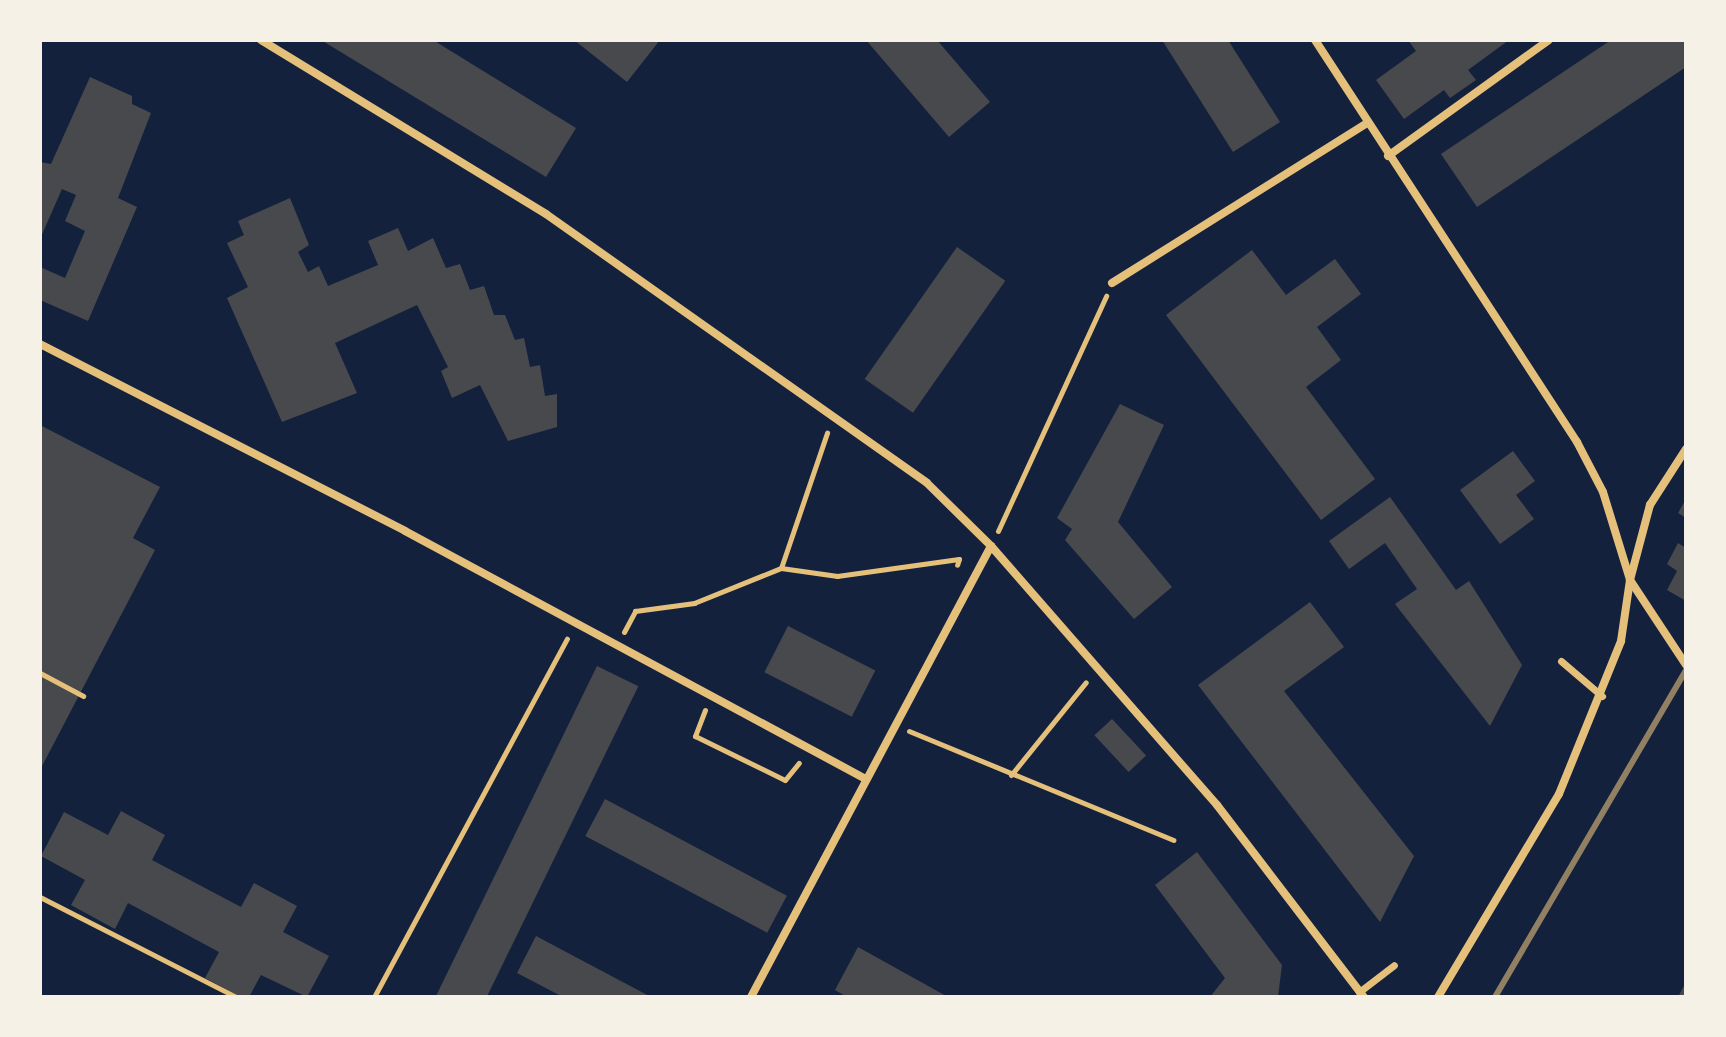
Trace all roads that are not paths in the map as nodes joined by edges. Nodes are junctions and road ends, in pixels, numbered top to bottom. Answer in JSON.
{"nodes":[{"id":1,"x":261,"y":40,"type":"edge"},
{"id":2,"x":1315,"y":40,"type":"edge"},
{"id":3,"x":1549,"y":40,"type":"edge"},
{"id":4,"x":1367,"y":123,"type":"junction"},
{"id":5,"x":1388,"y":156,"type":"junction"},
{"id":6,"x":1112,"y":283,"type":"road end"},
{"id":7,"x":40,"y":344,"type":"edge"},
{"id":8,"x":1686,"y":449,"type":"edge"},
{"id":9,"x":991,"y":546,"type":"junction"},
{"id":10,"x":1630,"y":580,"type":"junction"},
{"id":11,"x":1561,"y":661,"type":"dead end"},
{"id":12,"x":1686,"y":665,"type":"edge"},
{"id":13,"x":1602,"y":696,"type":"junction"},
{"id":14,"x":864,"y":778,"type":"junction"},
{"id":15,"x":1394,"y":965,"type":"dead end"},
{"id":16,"x":1361,"y":994,"type":"edge"},
{"id":17,"x":751,"y":997,"type":"edge"},
{"id":18,"x":1438,"y":997,"type":"edge"}],
"edges":[{"from":1,"to":9,"type":"street"},
{"from":2,"to":4,"type":"street"},
{"from":3,"to":5,"type":"street"},
{"from":4,"to":5,"type":"street"},
{"from":4,"to":6,"type":"street"},
{"from":5,"to":10,"type":"street"},
{"from":7,"to":14,"type":"street"},
{"from":8,"to":10,"type":"street"},
{"from":9,"to":14,"type":"street"},
{"from":9,"to":16,"type":"street"},
{"from":10,"to":12,"type":"street"},
{"from":10,"to":13,"type":"street"},
{"from":11,"to":13,"type":"street"},
{"from":13,"to":18,"type":"street"},
{"from":14,"to":17,"type":"street"},
{"from":15,"to":16,"type":"street"}]}
